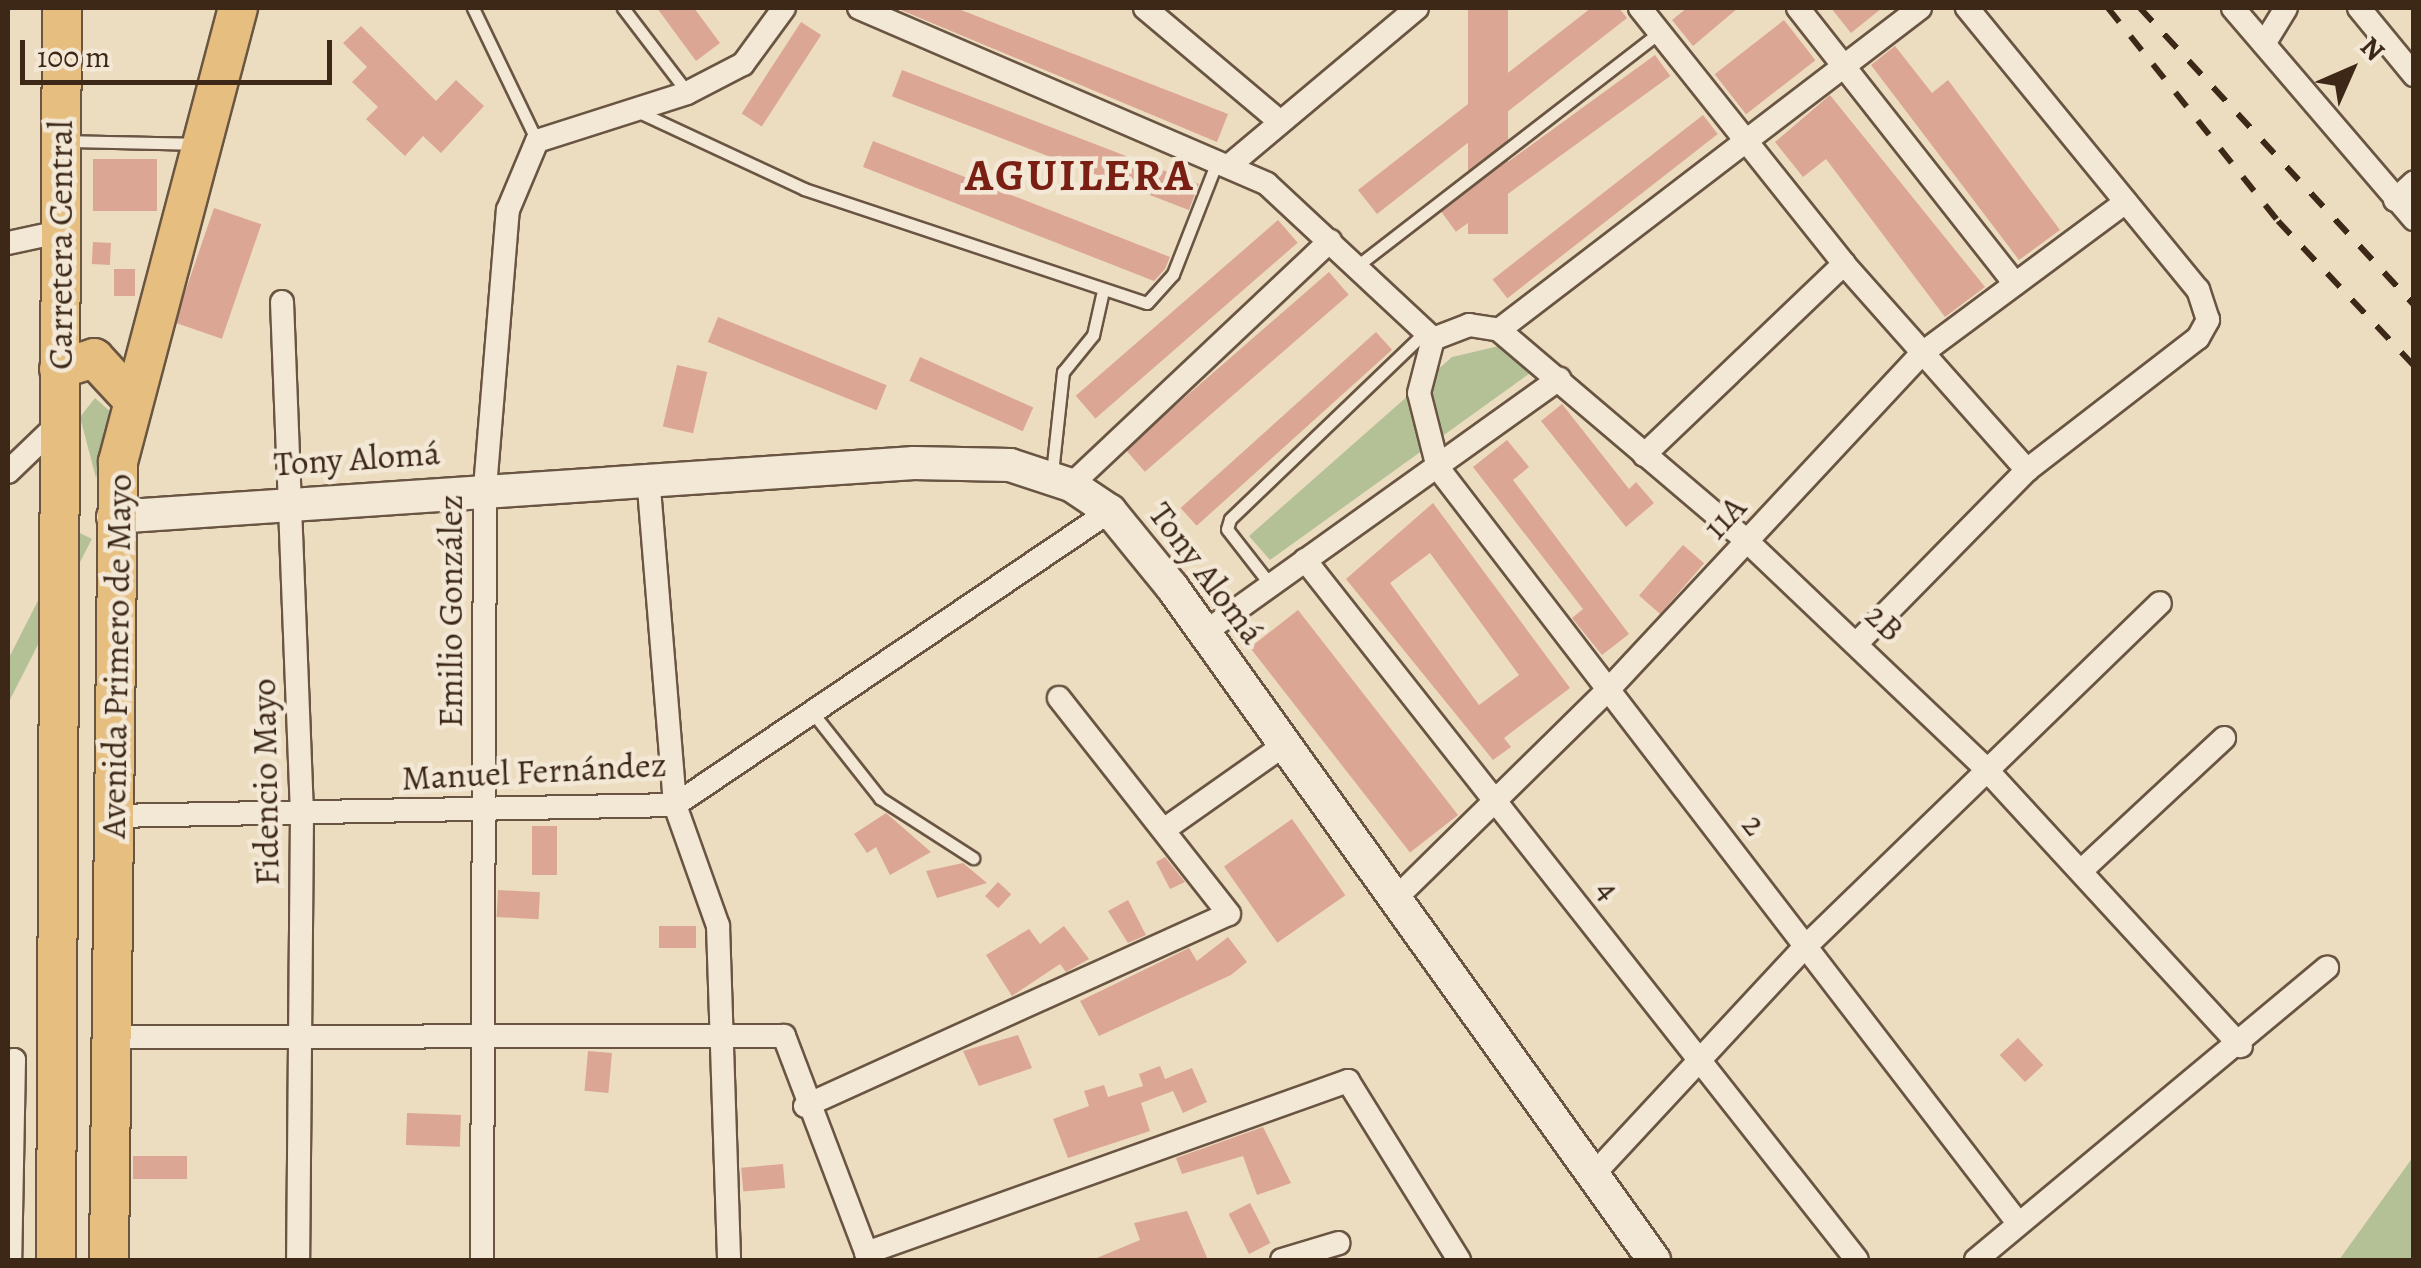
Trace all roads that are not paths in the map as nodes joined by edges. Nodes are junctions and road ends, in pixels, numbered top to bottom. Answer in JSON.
{"nodes":[{"id":1,"x":62,"y":8,"type":"edge"},
{"id":2,"x":238,"y":8,"type":"edge"},
{"id":3,"x":472,"y":8,"type":"edge"},
{"id":4,"x":623,"y":8,"type":"edge"},
{"id":5,"x":784,"y":8,"type":"edge"},
{"id":6,"x":859,"y":8,"type":"edge"},
{"id":7,"x":1145,"y":8,"type":"edge"},
{"id":8,"x":1417,"y":8,"type":"edge"},
{"id":9,"x":1640,"y":8,"type":"edge"},
{"id":10,"x":1798,"y":8,"type":"edge"},
{"id":11,"x":1920,"y":8,"type":"edge"},
{"id":12,"x":1967,"y":8,"type":"edge"},
{"id":13,"x":2233,"y":8,"type":"edge"},
{"id":14,"x":2286,"y":8,"type":"edge"},
{"id":15,"x":2359,"y":8,"type":"edge"},
{"id":16,"x":1660,"y":32,"type":"junction"},
{"id":17,"x":2264,"y":44,"type":"junction"},
{"id":18,"x":1843,"y":63,"type":"junction"},
{"id":19,"x":2414,"y":75,"type":"edge"},
{"id":20,"x":687,"y":93,"type":"junction"},
{"id":21,"x":630,"y":108,"type":"junction"},
{"id":22,"x":1276,"y":120,"type":"junction"},
{"id":23,"x":1744,"y":136,"type":"junction"},
{"id":24,"x":60,"y":140,"type":"junction"},
{"id":25,"x":537,"y":141,"type":"junction"},
{"id":26,"x":201,"y":144,"type":"junction"},
{"id":27,"x":1224,"y":162,"type":"junction"},
{"id":28,"x":2414,"y":182,"type":"edge"},
{"id":29,"x":2395,"y":200,"type":"junction"},
{"id":30,"x":2126,"y":202,"type":"junction"},
{"id":31,"x":2414,"y":220,"type":"edge"},
{"id":32,"x":59,"y":232,"type":"junction"},
{"id":33,"x":1330,"y":241,"type":"junction"},
{"id":34,"x":8,"y":243,"type":"edge"},
{"id":35,"x":1844,"y":264,"type":"junction"},
{"id":36,"x":1357,"y":266,"type":"junction"},
{"id":37,"x":2015,"y":284,"type":"junction"},
{"id":38,"x":1102,"y":295,"type":"junction"},
{"id":39,"x":282,"y":302,"type":"dead end"},
{"id":40,"x":1499,"y":330,"type":"junction"},
{"id":41,"x":1429,"y":335,"type":"junction"},
{"id":42,"x":1921,"y":354,"type":"junction"},
{"id":43,"x":58,"y":369,"type":"junction"},
{"id":44,"x":1559,"y":379,"type":"junction"},
{"id":45,"x":132,"y":399,"type":"junction"},
{"id":46,"x":60,"y":422,"type":"junction"},
{"id":47,"x":1644,"y":455,"type":"junction"},
{"id":48,"x":1438,"y":468,"type":"junction"},
{"id":49,"x":2028,"y":470,"type":"junction"},
{"id":50,"x":8,"y":472,"type":"edge"},
{"id":51,"x":648,"y":476,"type":"junction"},
{"id":52,"x":1061,"y":482,"type":"junction"},
{"id":53,"x":485,"y":488,"type":"junction"},
{"id":54,"x":294,"y":503,"type":"junction"},
{"id":55,"x":1110,"y":511,"type":"junction"},
{"id":56,"x":113,"y":517,"type":"junction"},
{"id":57,"x":1748,"y":542,"type":"junction"},
{"id":58,"x":1304,"y":560,"type":"junction"},
{"id":59,"x":1269,"y":583,"type":"junction"},
{"id":60,"x":2160,"y":603,"type":"dead end"},
{"id":61,"x":1204,"y":633,"type":"junction"},
{"id":62,"x":1857,"y":643,"type":"junction"},
{"id":63,"x":1608,"y":690,"type":"junction"},
{"id":64,"x":1059,"y":698,"type":"dead end"},
{"id":65,"x":812,"y":712,"type":"junction"},
{"id":66,"x":2224,"y":738,"type":"dead end"},
{"id":67,"x":1283,"y":746,"type":"junction"},
{"id":68,"x":1985,"y":768,"type":"junction"},
{"id":69,"x":1496,"y":802,"type":"junction"},
{"id":70,"x":676,"y":805,"type":"junction"},
{"id":71,"x":484,"y":812,"type":"junction"},
{"id":72,"x":302,"y":814,"type":"junction"},
{"id":73,"x":113,"y":816,"type":"junction"},
{"id":74,"x":1168,"y":827,"type":"junction"},
{"id":75,"x":973,"y":858,"type":"dead end"},
{"id":76,"x":2082,"y":870,"type":"junction"},
{"id":77,"x":1392,"y":902,"type":"junction"},
{"id":78,"x":1805,"y":947,"type":"junction"},
{"id":79,"x":2327,"y":968,"type":"dead end"},
{"id":80,"x":111,"y":1037,"type":"junction"},
{"id":81,"x":720,"y":1038,"type":"junction"},
{"id":82,"x":301,"y":1039,"type":"junction"},
{"id":83,"x":483,"y":1040,"type":"junction"},
{"id":84,"x":2241,"y":1046,"type":"junction"},
{"id":85,"x":11,"y":1060,"type":"edge"},
{"id":86,"x":1699,"y":1060,"type":"junction"},
{"id":87,"x":805,"y":1106,"type":"junction"},
{"id":88,"x":1591,"y":1177,"type":"junction"},
{"id":89,"x":2018,"y":1223,"type":"junction"},
{"id":90,"x":1339,"y":1243,"type":"dead end"},
{"id":91,"x":868,"y":1257,"type":"edge"},
{"id":92,"x":10,"y":1260,"type":"edge"},
{"id":93,"x":56,"y":1260,"type":"edge"},
{"id":94,"x":109,"y":1260,"type":"edge"},
{"id":95,"x":298,"y":1260,"type":"edge"},
{"id":96,"x":482,"y":1260,"type":"edge"},
{"id":97,"x":729,"y":1260,"type":"edge"},
{"id":98,"x":1282,"y":1260,"type":"edge"},
{"id":99,"x":1459,"y":1260,"type":"edge"},
{"id":100,"x":1654,"y":1260,"type":"edge"},
{"id":101,"x":1858,"y":1260,"type":"edge"},
{"id":102,"x":1979,"y":1260,"type":"edge"}],
"edges":[{"from":1,"to":24,"type":"main road","name":"Carretera Central"},
{"from":2,"to":26,"type":"main road","name":"Avenida Primero de Mayo"},
{"from":3,"to":25,"type":"lane"},
{"from":4,"to":20,"type":"lane"},
{"from":5,"to":20,"type":"street"},
{"from":6,"to":27,"type":"street"},
{"from":7,"to":22,"type":"street"},
{"from":8,"to":22,"type":"street"},
{"from":9,"to":16,"type":"street"},
{"from":10,"to":18,"type":"street"},
{"from":11,"to":18,"type":"street"},
{"from":12,"to":30,"type":"street"},
{"from":13,"to":17,"type":"street"},
{"from":14,"to":17,"type":"street"},
{"from":15,"to":19,"type":"street"},
{"from":16,"to":23,"type":"street"},
{"from":16,"to":36,"type":"lane"},
{"from":17,"to":29,"type":"street"},
{"from":18,"to":23,"type":"street"},
{"from":18,"to":37,"type":"street"},
{"from":20,"to":21,"type":"street"},
{"from":21,"to":25,"type":"street"},
{"from":21,"to":38,"type":"lane"},
{"from":22,"to":27,"type":"street"},
{"from":23,"to":35,"type":"street"},
{"from":23,"to":40,"type":"street"},
{"from":24,"to":26,"type":"lane"},
{"from":24,"to":32,"type":"main road","name":"Carretera Central"},
{"from":25,"to":53,"type":"street","name":"Emilio González"},
{"from":26,"to":45,"type":"main road","name":"Avenida Primero de Mayo"},
{"from":27,"to":33,"type":"street"},
{"from":27,"to":38,"type":"lane"},
{"from":28,"to":29,"type":"street"},
{"from":29,"to":31,"type":"street"},
{"from":30,"to":37,"type":"street","name":"11A"},
{"from":30,"to":49,"type":"street"},
{"from":32,"to":34,"type":"street"},
{"from":32,"to":43,"type":"main road","name":"Carretera Central"},
{"from":33,"to":36,"type":"street"},
{"from":33,"to":52,"type":"street"},
{"from":35,"to":42,"type":"street"},
{"from":35,"to":47,"type":"street"},
{"from":36,"to":41,"type":"street"},
{"from":37,"to":42,"type":"street","name":"11A"},
{"from":38,"to":52,"type":"lane"},
{"from":39,"to":54,"type":"street","name":"Fidencio Mayo"},
{"from":40,"to":41,"type":"street"},
{"from":40,"to":44,"type":"street","name":"2B"},
{"from":41,"to":48,"type":"street"},
{"from":41,"to":59,"type":"lane"},
{"from":42,"to":49,"type":"street"},
{"from":42,"to":57,"type":"street","name":"11A"},
{"from":43,"to":45,"type":"main road"},
{"from":43,"to":46,"type":"main road","name":"Carretera Central"},
{"from":44,"to":47,"type":"street","name":"2B"},
{"from":44,"to":48,"type":"street"},
{"from":45,"to":56,"type":"main road","name":"Avenida Primero de Mayo"},
{"from":46,"to":50,"type":"street"},
{"from":46,"to":56,"type":"main road"},
{"from":46,"to":93,"type":"main road","name":"Avenida Primero de Mayo"},
{"from":47,"to":57,"type":"street","name":"2B"},
{"from":48,"to":58,"type":"street"},
{"from":48,"to":63,"type":"street","name":"2"},
{"from":49,"to":62,"type":"street"},
{"from":51,"to":52,"type":"street","name":"Tony Alomá"},
{"from":51,"to":53,"type":"street","name":"Tony Alomá"},
{"from":51,"to":70,"type":"street"},
{"from":52,"to":55,"type":"street","name":"Tony Alomá"},
{"from":53,"to":54,"type":"street","name":"Tony Alomá"},
{"from":53,"to":71,"type":"street","name":"Emilio González"},
{"from":54,"to":56,"type":"street","name":"Tony Alomá"},
{"from":54,"to":72,"type":"street","name":"Fidencio Mayo"},
{"from":55,"to":61,"type":"street","name":"Tony Alomá"},
{"from":55,"to":65,"type":"street","name":"Manuel Fernández"},
{"from":56,"to":73,"type":"main road","name":"Avenida Primero de Mayo"},
{"from":57,"to":62,"type":"street","name":"2B"},
{"from":57,"to":63,"type":"street","name":"11A"},
{"from":58,"to":59,"type":"street"},
{"from":58,"to":69,"type":"street","name":"4"},
{"from":59,"to":61,"type":"street"},
{"from":60,"to":68,"type":"street"},
{"from":61,"to":67,"type":"street","name":"Tony Alomá"},
{"from":62,"to":68,"type":"street","name":"2B"},
{"from":63,"to":69,"type":"street","name":"11A"},
{"from":63,"to":78,"type":"street","name":"2"},
{"from":64,"to":74,"type":"street"},
{"from":65,"to":70,"type":"street","name":"Manuel Fernández"},
{"from":65,"to":75,"type":"lane"},
{"from":66,"to":76,"type":"street"},
{"from":67,"to":74,"type":"street"},
{"from":67,"to":77,"type":"street","name":"Tony Alomá"},
{"from":68,"to":76,"type":"street","name":"2B"},
{"from":68,"to":78,"type":"street"},
{"from":69,"to":77,"type":"street","name":"11A"},
{"from":69,"to":86,"type":"street","name":"4"},
{"from":70,"to":71,"type":"street","name":"Manuel Fernández"},
{"from":70,"to":81,"type":"street"},
{"from":71,"to":72,"type":"street","name":"Manuel Fernández"},
{"from":71,"to":83,"type":"street","name":"Emilio González"},
{"from":72,"to":73,"type":"street","name":"Manuel Fernández"},
{"from":72,"to":82,"type":"street","name":"Fidencio Mayo"},
{"from":73,"to":80,"type":"main road","name":"Avenida Primero de Mayo"},
{"from":74,"to":87,"type":"street"},
{"from":76,"to":84,"type":"street","name":"2B"},
{"from":77,"to":88,"type":"street","name":"Tony Alomá"},
{"from":78,"to":86,"type":"street"},
{"from":78,"to":89,"type":"street","name":"2"},
{"from":79,"to":84,"type":"street"},
{"from":80,"to":82,"type":"street"},
{"from":80,"to":94,"type":"main road","name":"Avenida Primero de Mayo"},
{"from":81,"to":83,"type":"street"},
{"from":81,"to":87,"type":"street"},
{"from":81,"to":97,"type":"street"},
{"from":82,"to":83,"type":"street"},
{"from":82,"to":95,"type":"street","name":"Fidencio Mayo"},
{"from":83,"to":96,"type":"street","name":"Emilio González"},
{"from":84,"to":89,"type":"street"},
{"from":85,"to":92,"type":"street"},
{"from":86,"to":88,"type":"street"},
{"from":86,"to":101,"type":"street","name":"4"},
{"from":87,"to":91,"type":"street"},
{"from":88,"to":100,"type":"street","name":"Tony Alomá"},
{"from":89,"to":102,"type":"street"},
{"from":90,"to":98,"type":"street"},
{"from":91,"to":99,"type":"street"}]}
